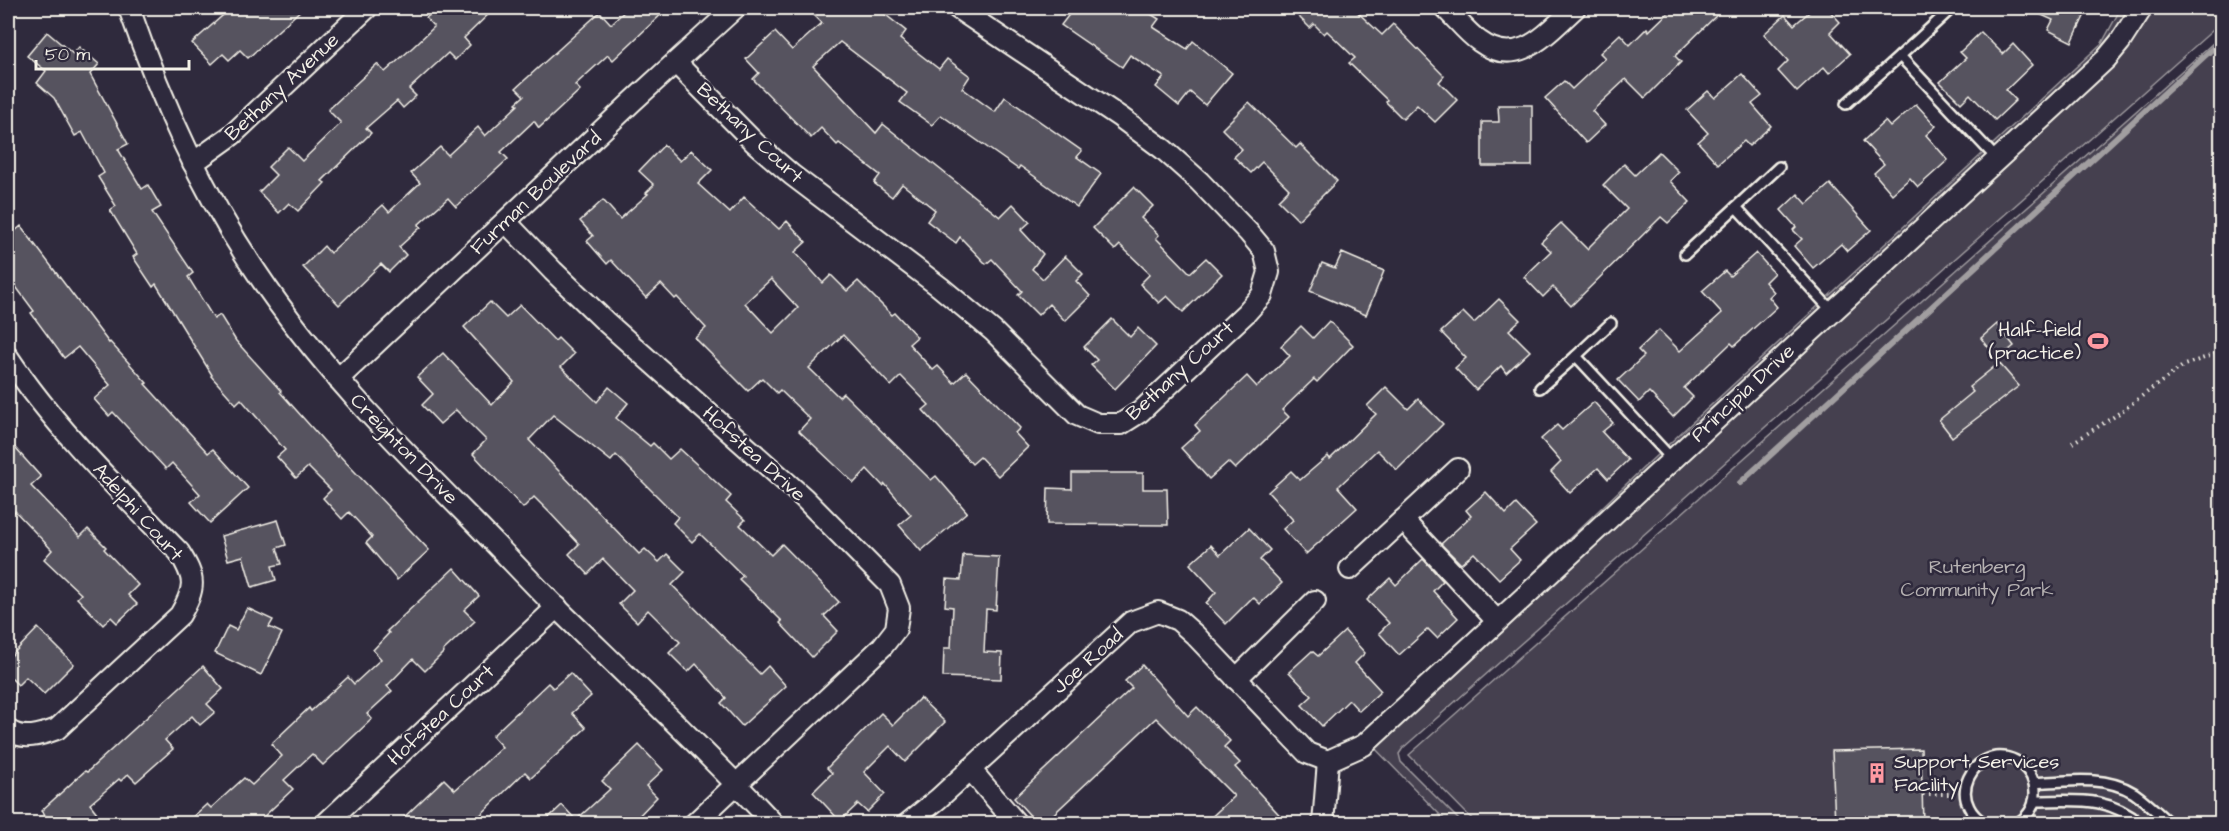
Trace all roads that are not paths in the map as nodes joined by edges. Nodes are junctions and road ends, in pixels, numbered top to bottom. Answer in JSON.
{"nodes":[{"id":1,"x":129,"y":8,"type":"edge"},
{"id":2,"x":367,"y":8,"type":"edge"},
{"id":3,"x":735,"y":8,"type":"edge"},
{"id":4,"x":957,"y":8,"type":"edge"},
{"id":5,"x":1445,"y":8,"type":"edge"},
{"id":6,"x":1575,"y":8,"type":"edge"},
{"id":7,"x":1952,"y":8,"type":"edge"},
{"id":8,"x":2142,"y":8,"type":"edge"},
{"id":9,"x":1900,"y":56,"type":"junction"},
{"id":10,"x":676,"y":63,"type":"junction"},
{"id":11,"x":1846,"y":104,"type":"dead end"},
{"id":12,"x":1997,"y":159,"type":"junction"},
{"id":13,"x":193,"y":162,"type":"junction"},
{"id":14,"x":1779,"y":167,"type":"dead end"},
{"id":15,"x":1736,"y":207,"type":"junction"},
{"id":16,"x":506,"y":222,"type":"junction"},
{"id":17,"x":1685,"y":254,"type":"dead end"},
{"id":18,"x":1832,"y":311,"type":"junction"},
{"id":19,"x":1611,"y":323,"type":"dead end"},
{"id":20,"x":1576,"y":356,"type":"junction"},
{"id":21,"x":8,"y":357,"type":"edge"},
{"id":22,"x":338,"y":379,"type":"junction"},
{"id":23,"x":1540,"y":388,"type":"dead end"},
{"id":24,"x":1672,"y":459,"type":"junction"},
{"id":25,"x":1458,"y":469,"type":"dead end"},
{"id":26,"x":1403,"y":520,"type":"junction"},
{"id":27,"x":1350,"y":569,"type":"dead end"},
{"id":28,"x":1315,"y":601,"type":"dead end"},
{"id":29,"x":557,"y":608,"type":"junction"},
{"id":30,"x":1497,"y":621,"type":"junction"},
{"id":31,"x":1236,"y":679,"type":"junction"},
{"id":32,"x":8,"y":730,"type":"edge"},
{"id":33,"x":1328,"y":761,"type":"junction"},
{"id":34,"x":970,"y":769,"type":"junction"},
{"id":35,"x":2034,"y":783,"type":"junction"},
{"id":36,"x":736,"y":784,"type":"junction"},
{"id":37,"x":2034,"y":801,"type":"junction"},
{"id":38,"x":325,"y":824,"type":"edge"},
{"id":39,"x":694,"y":824,"type":"edge"},
{"id":40,"x":774,"y":824,"type":"edge"},
{"id":41,"x":907,"y":824,"type":"edge"},
{"id":42,"x":1017,"y":824,"type":"edge"},
{"id":43,"x":1323,"y":824,"type":"edge"},
{"id":44,"x":1985,"y":824,"type":"edge"},
{"id":45,"x":2016,"y":824,"type":"edge"},
{"id":46,"x":2141,"y":824,"type":"edge"},
{"id":47,"x":2169,"y":824,"type":"edge"}],
"edges":[{"from":1,"to":13,"type":"street","name":"Creighton Drive"},
{"from":2,"to":13,"type":"street","name":"Bethany Avenue"},
{"from":3,"to":10,"type":"street","name":"Furman Boulevard"},
{"from":4,"to":10,"type":"street","name":"Bethany Court"},
{"from":5,"to":6,"type":"street"},
{"from":7,"to":9,"type":"lane"},
{"from":8,"to":12,"type":"street","name":"Principia Drive"},
{"from":9,"to":11,"type":"lane"},
{"from":9,"to":12,"type":"lane"},
{"from":10,"to":16,"type":"street","name":"Furman Boulevard"},
{"from":12,"to":18,"type":"street","name":"Principia Drive"},
{"from":13,"to":22,"type":"street","name":"Creighton Drive"},
{"from":14,"to":15,"type":"lane"},
{"from":15,"to":17,"type":"lane"},
{"from":15,"to":18,"type":"lane"},
{"from":16,"to":22,"type":"street","name":"Furman Boulevard"},
{"from":16,"to":36,"type":"street","name":"Hofstea Drive"},
{"from":18,"to":24,"type":"street","name":"Principia Drive"},
{"from":19,"to":20,"type":"lane"},
{"from":20,"to":23,"type":"lane"},
{"from":20,"to":24,"type":"lane"},
{"from":21,"to":32,"type":"street","name":"Adelphi Court"},
{"from":22,"to":29,"type":"street","name":"Creighton Drive"},
{"from":24,"to":30,"type":"street","name":"Principia Drive"},
{"from":25,"to":26,"type":"street"},
{"from":26,"to":27,"type":"street"},
{"from":26,"to":30,"type":"street"},
{"from":28,"to":31,"type":"street"},
{"from":29,"to":36,"type":"street","name":"Creighton Drive"},
{"from":29,"to":38,"type":"street","name":"Hofstea Court"},
{"from":30,"to":33,"type":"street","name":"Principia Drive"},
{"from":31,"to":33,"type":"street","name":"Joe Road"},
{"from":31,"to":34,"type":"street","name":"Joe Road"},
{"from":33,"to":43,"type":"street"},
{"from":34,"to":41,"type":"street","name":"Joe Road"},
{"from":34,"to":42,"type":"street"},
{"from":35,"to":37,"type":"lane"},
{"from":35,"to":44,"type":"lane"},
{"from":35,"to":47,"type":"lane"},
{"from":36,"to":39,"type":"street"},
{"from":36,"to":40,"type":"street","name":"Creighton Drive"},
{"from":37,"to":45,"type":"lane"},
{"from":37,"to":46,"type":"lane"}]}
